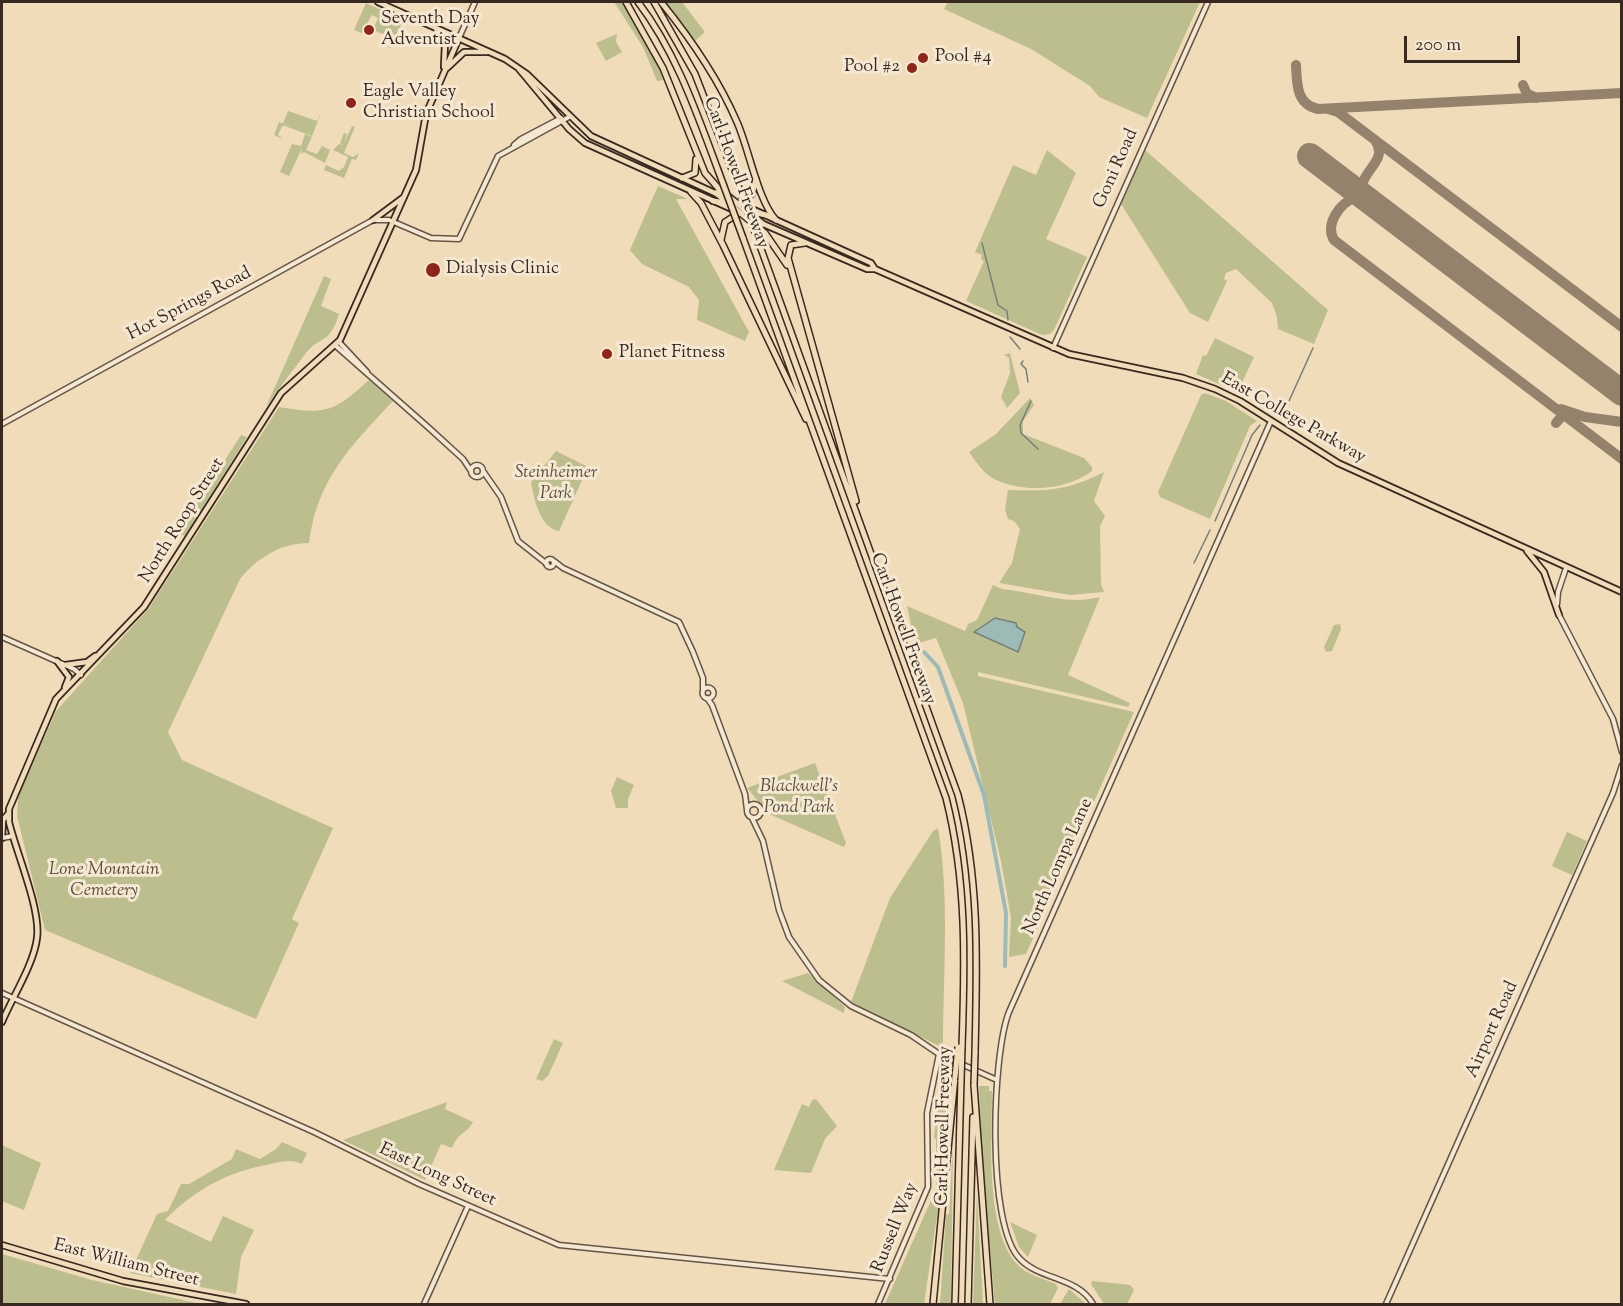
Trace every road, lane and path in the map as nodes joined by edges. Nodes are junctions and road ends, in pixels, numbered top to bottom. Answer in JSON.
{"nodes":[{"id":1,"x":378,"y":2,"type":"edge"},
{"id":2,"x":475,"y":2,"type":"edge"},
{"id":3,"x":626,"y":2,"type":"edge"},
{"id":4,"x":638,"y":2,"type":"edge"},
{"id":5,"x":654,"y":2,"type":"edge"},
{"id":6,"x":661,"y":2,"type":"edge"},
{"id":7,"x":1208,"y":2,"type":"edge"},
{"id":8,"x":435,"y":27,"type":"junction"},
{"id":9,"x":459,"y":38,"type":"junction"},
{"id":10,"x":491,"y":52,"type":"junction"},
{"id":11,"x":519,"y":69,"type":"junction"},
{"id":12,"x":444,"y":72,"type":"junction"},
{"id":13,"x":569,"y":117,"type":"junction"},
{"id":14,"x":561,"y":120,"type":"junction"},
{"id":15,"x":695,"y":152,"type":"junction"},
{"id":16,"x":755,"y":174,"type":"junction"},
{"id":17,"x":682,"y":178,"type":"junction"},
{"id":18,"x":691,"y":192,"type":"junction"},
{"id":19,"x":716,"y":193,"type":"joint"},
{"id":20,"x":405,"y":195,"type":"junction"},
{"id":21,"x":713,"y":201,"type":"junction"},
{"id":22,"x":734,"y":203,"type":"junction"},
{"id":23,"x":743,"y":213,"type":"junction"},
{"id":24,"x":766,"y":215,"type":"junction"},
{"id":25,"x":373,"y":220,"type":"junction"},
{"id":26,"x":776,"y":220,"type":"junction"},
{"id":27,"x":394,"y":222,"type":"junction"},
{"id":28,"x":763,"y":224,"type":"joint"},
{"id":29,"x":805,"y":243,"type":"junction"},
{"id":30,"x":723,"y":245,"type":"junction"},
{"id":31,"x":875,"y":269,"type":"junction"},
{"id":32,"x":791,"y":275,"type":"junction"},
{"id":33,"x":337,"y":344,"type":"junction"},
{"id":34,"x":1053,"y":348,"type":"junction"},
{"id":35,"x":1271,"y":421,"type":"junction"},
{"id":36,"x":2,"y":424,"type":"edge"},
{"id":37,"x":463,"y":459,"type":"junction"},
{"id":38,"x":476,"y":465,"type":"junction"},
{"id":39,"x":471,"y":471,"type":"junction"},
{"id":40,"x":483,"y":471,"type":"junction"},
{"id":41,"x":478,"y":477,"type":"junction"},
{"id":42,"x":489,"y":481,"type":"junction"},
{"id":43,"x":838,"y":499,"type":"junction"},
{"id":44,"x":857,"y":512,"type":"junction"},
{"id":45,"x":1525,"y":549,"type":"junction"},
{"id":46,"x":1566,"y":568,"type":"junction"},
{"id":47,"x":1622,"y":592,"type":"edge"},
{"id":48,"x":1559,"y":615,"type":"junction"},
{"id":49,"x":2,"y":637,"type":"edge"},
{"id":50,"x":100,"y":653,"type":"junction"},
{"id":51,"x":57,"y":661,"type":"junction"},
{"id":52,"x":65,"y":664,"type":"junction"},
{"id":53,"x":81,"y":675,"type":"junction"},
{"id":54,"x":703,"y":678,"type":"junction"},
{"id":55,"x":710,"y":687,"type":"junction"},
{"id":56,"x":64,"y":688,"type":"junction"},
{"id":57,"x":703,"y":690,"type":"junction"},
{"id":58,"x":713,"y":696,"type":"junction"},
{"id":59,"x":707,"y":698,"type":"junction"},
{"id":60,"x":712,"y":705,"type":"junction"},
{"id":61,"x":1622,"y":752,"type":"edge"},
{"id":62,"x":1622,"y":765,"type":"edge"},
{"id":63,"x":744,"y":791,"type":"junction"},
{"id":64,"x":756,"y":804,"type":"junction"},
{"id":65,"x":747,"y":810,"type":"junction"},
{"id":66,"x":8,"y":814,"type":"junction"},
{"id":67,"x":761,"y":814,"type":"junction"},
{"id":68,"x":752,"y":818,"type":"junction"},
{"id":69,"x":760,"y":832,"type":"junction"},
{"id":70,"x":13,"y":836,"type":"junction"},
{"id":71,"x":2,"y":838,"type":"edge"},
{"id":72,"x":2,"y":993,"type":"edge"},
{"id":73,"x":13,"y":998,"type":"junction"},
{"id":74,"x":2,"y":1023,"type":"edge"},
{"id":75,"x":939,"y":1054,"type":"junction"},
{"id":76,"x":958,"y":1078,"type":"junction"},
{"id":77,"x":997,"y":1080,"type":"junction"},
{"id":78,"x":974,"y":1085,"type":"junction"},
{"id":79,"x":468,"y":1206,"type":"junction"},
{"id":80,"x":2,"y":1245,"type":"edge"},
{"id":81,"x":890,"y":1279,"type":"junction"},
{"id":82,"x":246,"y":1305,"type":"edge"},
{"id":83,"x":424,"y":1305,"type":"edge"},
{"id":84,"x":878,"y":1305,"type":"edge"},
{"id":85,"x":933,"y":1305,"type":"edge"},
{"id":86,"x":955,"y":1305,"type":"edge"},
{"id":87,"x":968,"y":1305,"type":"edge"},
{"id":88,"x":990,"y":1305,"type":"edge"},
{"id":89,"x":1093,"y":1305,"type":"edge"},
{"id":90,"x":1386,"y":1305,"type":"edge"}],
"edges":[{"from":1,"to":8,"type":"main road"},
{"from":2,"to":9,"type":"street"},
{"from":3,"to":15,"type":"highway"},
{"from":4,"to":43,"type":"highway","name":"Carl Howell Freeway","bridge":true},
{"from":5,"to":44,"type":"highway","name":"Carl Howell Freeway","bridge":true},
{"from":6,"to":16,"type":"highway"},
{"from":7,"to":34,"type":"street","name":"Goni Road"},
{"from":8,"to":9,"type":"main road"},
{"from":8,"to":12,"type":"main road"},
{"from":9,"to":10,"type":"main road"},
{"from":9,"to":12,"type":"main road","name":"North Roop Street"},
{"from":10,"to":11,"type":"main road"},
{"from":10,"to":12,"type":"main road"},
{"from":11,"to":13,"type":"main road"},
{"from":11,"to":14,"type":"main road"},
{"from":12,"to":20,"type":"main road","name":"North Roop Street"},
{"from":13,"to":14,"type":"street"},
{"from":13,"to":17,"type":"main road"},
{"from":14,"to":18,"type":"main road"},
{"from":14,"to":27,"type":"street"},
{"from":15,"to":17,"type":"highway"},
{"from":15,"to":22,"type":"highway"},
{"from":16,"to":22,"type":"highway"},
{"from":16,"to":26,"type":"highway"},
{"from":17,"to":19,"type":"main road"},
{"from":18,"to":21,"type":"main road"},
{"from":18,"to":30,"type":"highway"},
{"from":19,"to":22,"type":"highway"},
{"from":20,"to":25,"type":"main road"},
{"from":20,"to":27,"type":"main road","name":"North Roop Street"},
{"from":21,"to":22,"type":"highway"},
{"from":21,"to":23,"type":"main road"},
{"from":22,"to":23,"type":"highway"},
{"from":22,"to":24,"type":"main road","name":"East College Parkway"},
{"from":23,"to":24,"type":"highway"},
{"from":23,"to":28,"type":"highway"},
{"from":23,"to":30,"type":"highway"},
{"from":23,"to":32,"type":"highway"},
{"from":24,"to":26,"type":"main road","name":"East College Parkway"},
{"from":25,"to":27,"type":"street"},
{"from":25,"to":36,"type":"street","name":"Hot Springs Road"},
{"from":26,"to":31,"type":"main road","name":"East College Parkway"},
{"from":27,"to":33,"type":"main road","name":"North Roop Street"},
{"from":28,"to":29,"type":"main road","name":"East College Parkway"},
{"from":29,"to":31,"type":"main road","name":"East College Parkway"},
{"from":29,"to":32,"type":"highway"},
{"from":30,"to":43,"type":"highway"},
{"from":31,"to":34,"type":"main road","name":"East College Parkway"},
{"from":32,"to":44,"type":"highway"},
{"from":33,"to":37,"type":"street"},
{"from":33,"to":50,"type":"main road","name":"North Roop Street"},
{"from":34,"to":35,"type":"main road","name":"East College Parkway"},
{"from":35,"to":45,"type":"main road","name":"East College Parkway"},
{"from":35,"to":77,"type":"street","name":"North Lompa Lane"},
{"from":37,"to":38,"type":"street"},
{"from":37,"to":39,"type":"street"},
{"from":38,"to":39,"type":"street"},
{"from":38,"to":40,"type":"street"},
{"from":39,"to":41,"type":"street"},
{"from":40,"to":41,"type":"street"},
{"from":40,"to":42,"type":"street"},
{"from":41,"to":42,"type":"street"},
{"from":42,"to":54,"type":"street"},
{"from":43,"to":76,"type":"highway","name":"Carl Howell Freeway","bridge":true},
{"from":44,"to":78,"type":"highway","name":"Carl Howell Freeway","bridge":true},
{"from":45,"to":46,"type":"main road","name":"East College Parkway"},
{"from":45,"to":48,"type":"main road"},
{"from":46,"to":47,"type":"main road","name":"East College Parkway"},
{"from":46,"to":48,"type":"street"},
{"from":48,"to":61,"type":"street"},
{"from":49,"to":51,"type":"street"},
{"from":50,"to":52,"type":"main road"},
{"from":50,"to":53,"type":"main road","name":"North Roop Street"},
{"from":51,"to":52,"type":"street"},
{"from":51,"to":56,"type":"main road"},
{"from":52,"to":53,"type":"street"},
{"from":53,"to":56,"type":"main road","name":"North Roop Street"},
{"from":54,"to":55,"type":"street"},
{"from":54,"to":57,"type":"street"},
{"from":55,"to":57,"type":"street"},
{"from":55,"to":58,"type":"street"},
{"from":56,"to":66,"type":"main road","name":"North Roop Street"},
{"from":57,"to":59,"type":"street"},
{"from":58,"to":59,"type":"street"},
{"from":58,"to":60,"type":"street"},
{"from":59,"to":60,"type":"street"},
{"from":60,"to":63,"type":"street"},
{"from":62,"to":90,"type":"street","name":"Airport Road"},
{"from":63,"to":64,"type":"street"},
{"from":63,"to":65,"type":"street"},
{"from":64,"to":65,"type":"street"},
{"from":64,"to":67,"type":"street"},
{"from":65,"to":68,"type":"street"},
{"from":66,"to":70,"type":"main road"},
{"from":66,"to":71,"type":"main road","name":"North Roop Street"},
{"from":67,"to":68,"type":"street"},
{"from":67,"to":69,"type":"street"},
{"from":68,"to":69,"type":"street"},
{"from":69,"to":75,"type":"street"},
{"from":70,"to":71,"type":"street"},
{"from":70,"to":73,"type":"main road"},
{"from":72,"to":73,"type":"street","name":"East Long Street"},
{"from":73,"to":74,"type":"main road"},
{"from":73,"to":79,"type":"street","name":"East Long Street"},
{"from":75,"to":77,"type":"street"},
{"from":75,"to":81,"type":"street","name":"Russell Way"},
{"from":76,"to":85,"type":"highway"},
{"from":76,"to":86,"type":"highway","name":"Carl Howell Freeway"},
{"from":77,"to":89,"type":"street","name":"North Lompa Lane"},
{"from":78,"to":87,"type":"highway","name":"Carl Howell Freeway"},
{"from":78,"to":88,"type":"highway"},
{"from":79,"to":81,"type":"street","name":"East Long Street"},
{"from":79,"to":83,"type":"street"},
{"from":80,"to":82,"type":"main road","name":"East William Street"},
{"from":81,"to":84,"type":"street","name":"Russell Way"}]}
